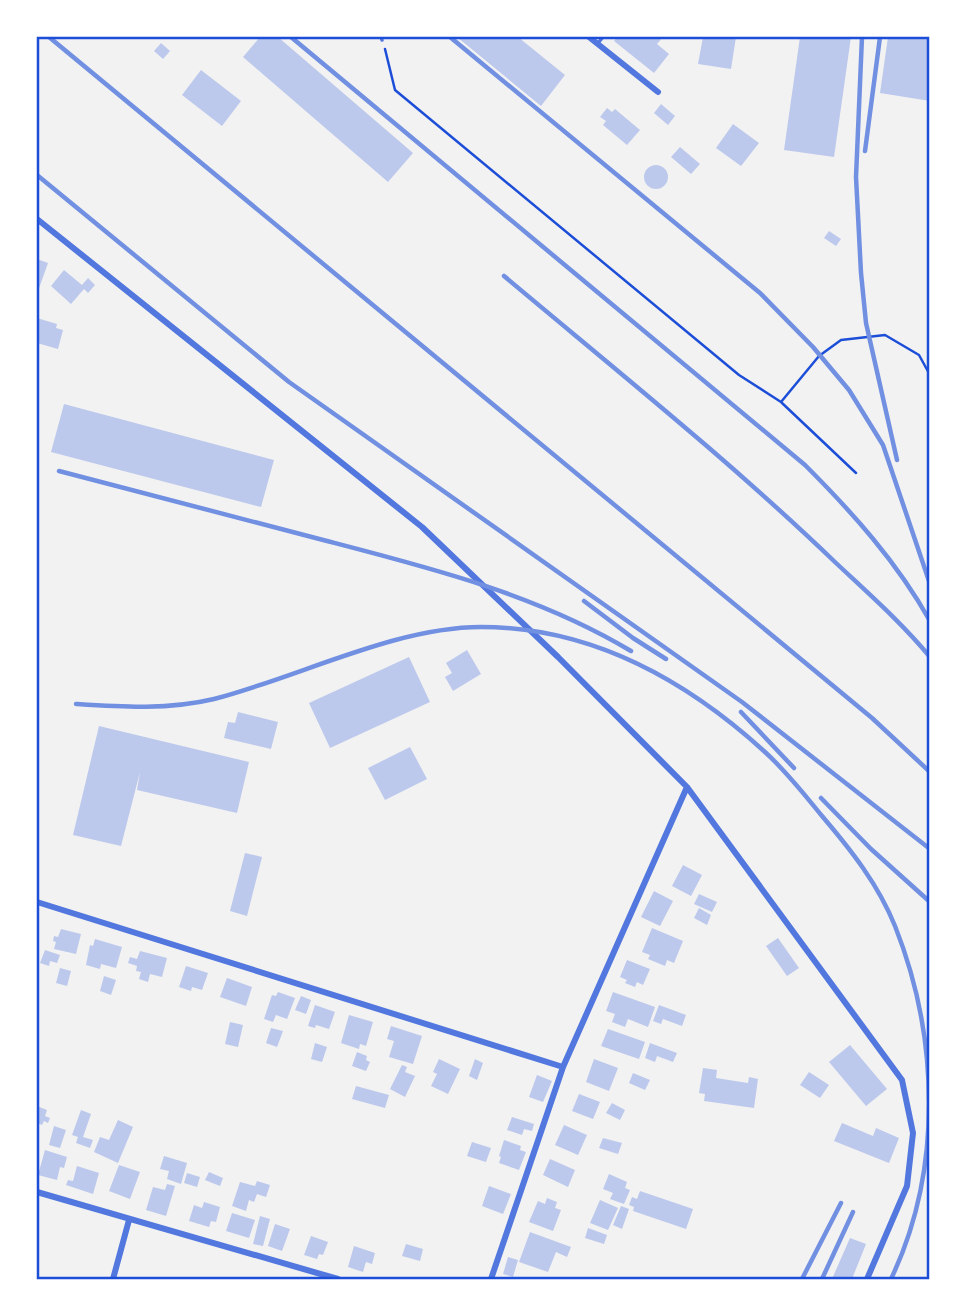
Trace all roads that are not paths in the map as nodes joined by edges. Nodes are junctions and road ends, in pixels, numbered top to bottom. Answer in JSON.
{"nodes":[{"id":1,"x":589,"y":37,"type":"edge"},
{"id":2,"x":603,"y":37,"type":"edge"},
{"id":3,"x":598,"y":43,"type":"junction"},
{"id":4,"x":658,"y":92,"type":"dead end"},
{"id":5,"x":37,"y":219,"type":"edge"},
{"id":6,"x":687,"y":787,"type":"junction"},
{"id":7,"x":37,"y":902,"type":"edge"},
{"id":8,"x":563,"y":1068,"type":"junction"},
{"id":9,"x":37,"y":1192,"type":"edge"},
{"id":10,"x":129,"y":1220,"type":"junction"},
{"id":11,"x":113,"y":1279,"type":"edge"},
{"id":12,"x":338,"y":1279,"type":"edge"},
{"id":13,"x":491,"y":1279,"type":"edge"},
{"id":14,"x":867,"y":1279,"type":"edge"}],
"edges":[{"from":1,"to":3,"type":"street"},
{"from":2,"to":3,"type":"lane"},
{"from":3,"to":4,"type":"street"},
{"from":5,"to":6,"type":"street"},
{"from":6,"to":8,"type":"street"},
{"from":6,"to":14,"type":"street"},
{"from":7,"to":8,"type":"street"},
{"from":8,"to":13,"type":"street"},
{"from":9,"to":10,"type":"street"},
{"from":10,"to":11,"type":"street"},
{"from":10,"to":12,"type":"street"}]}
